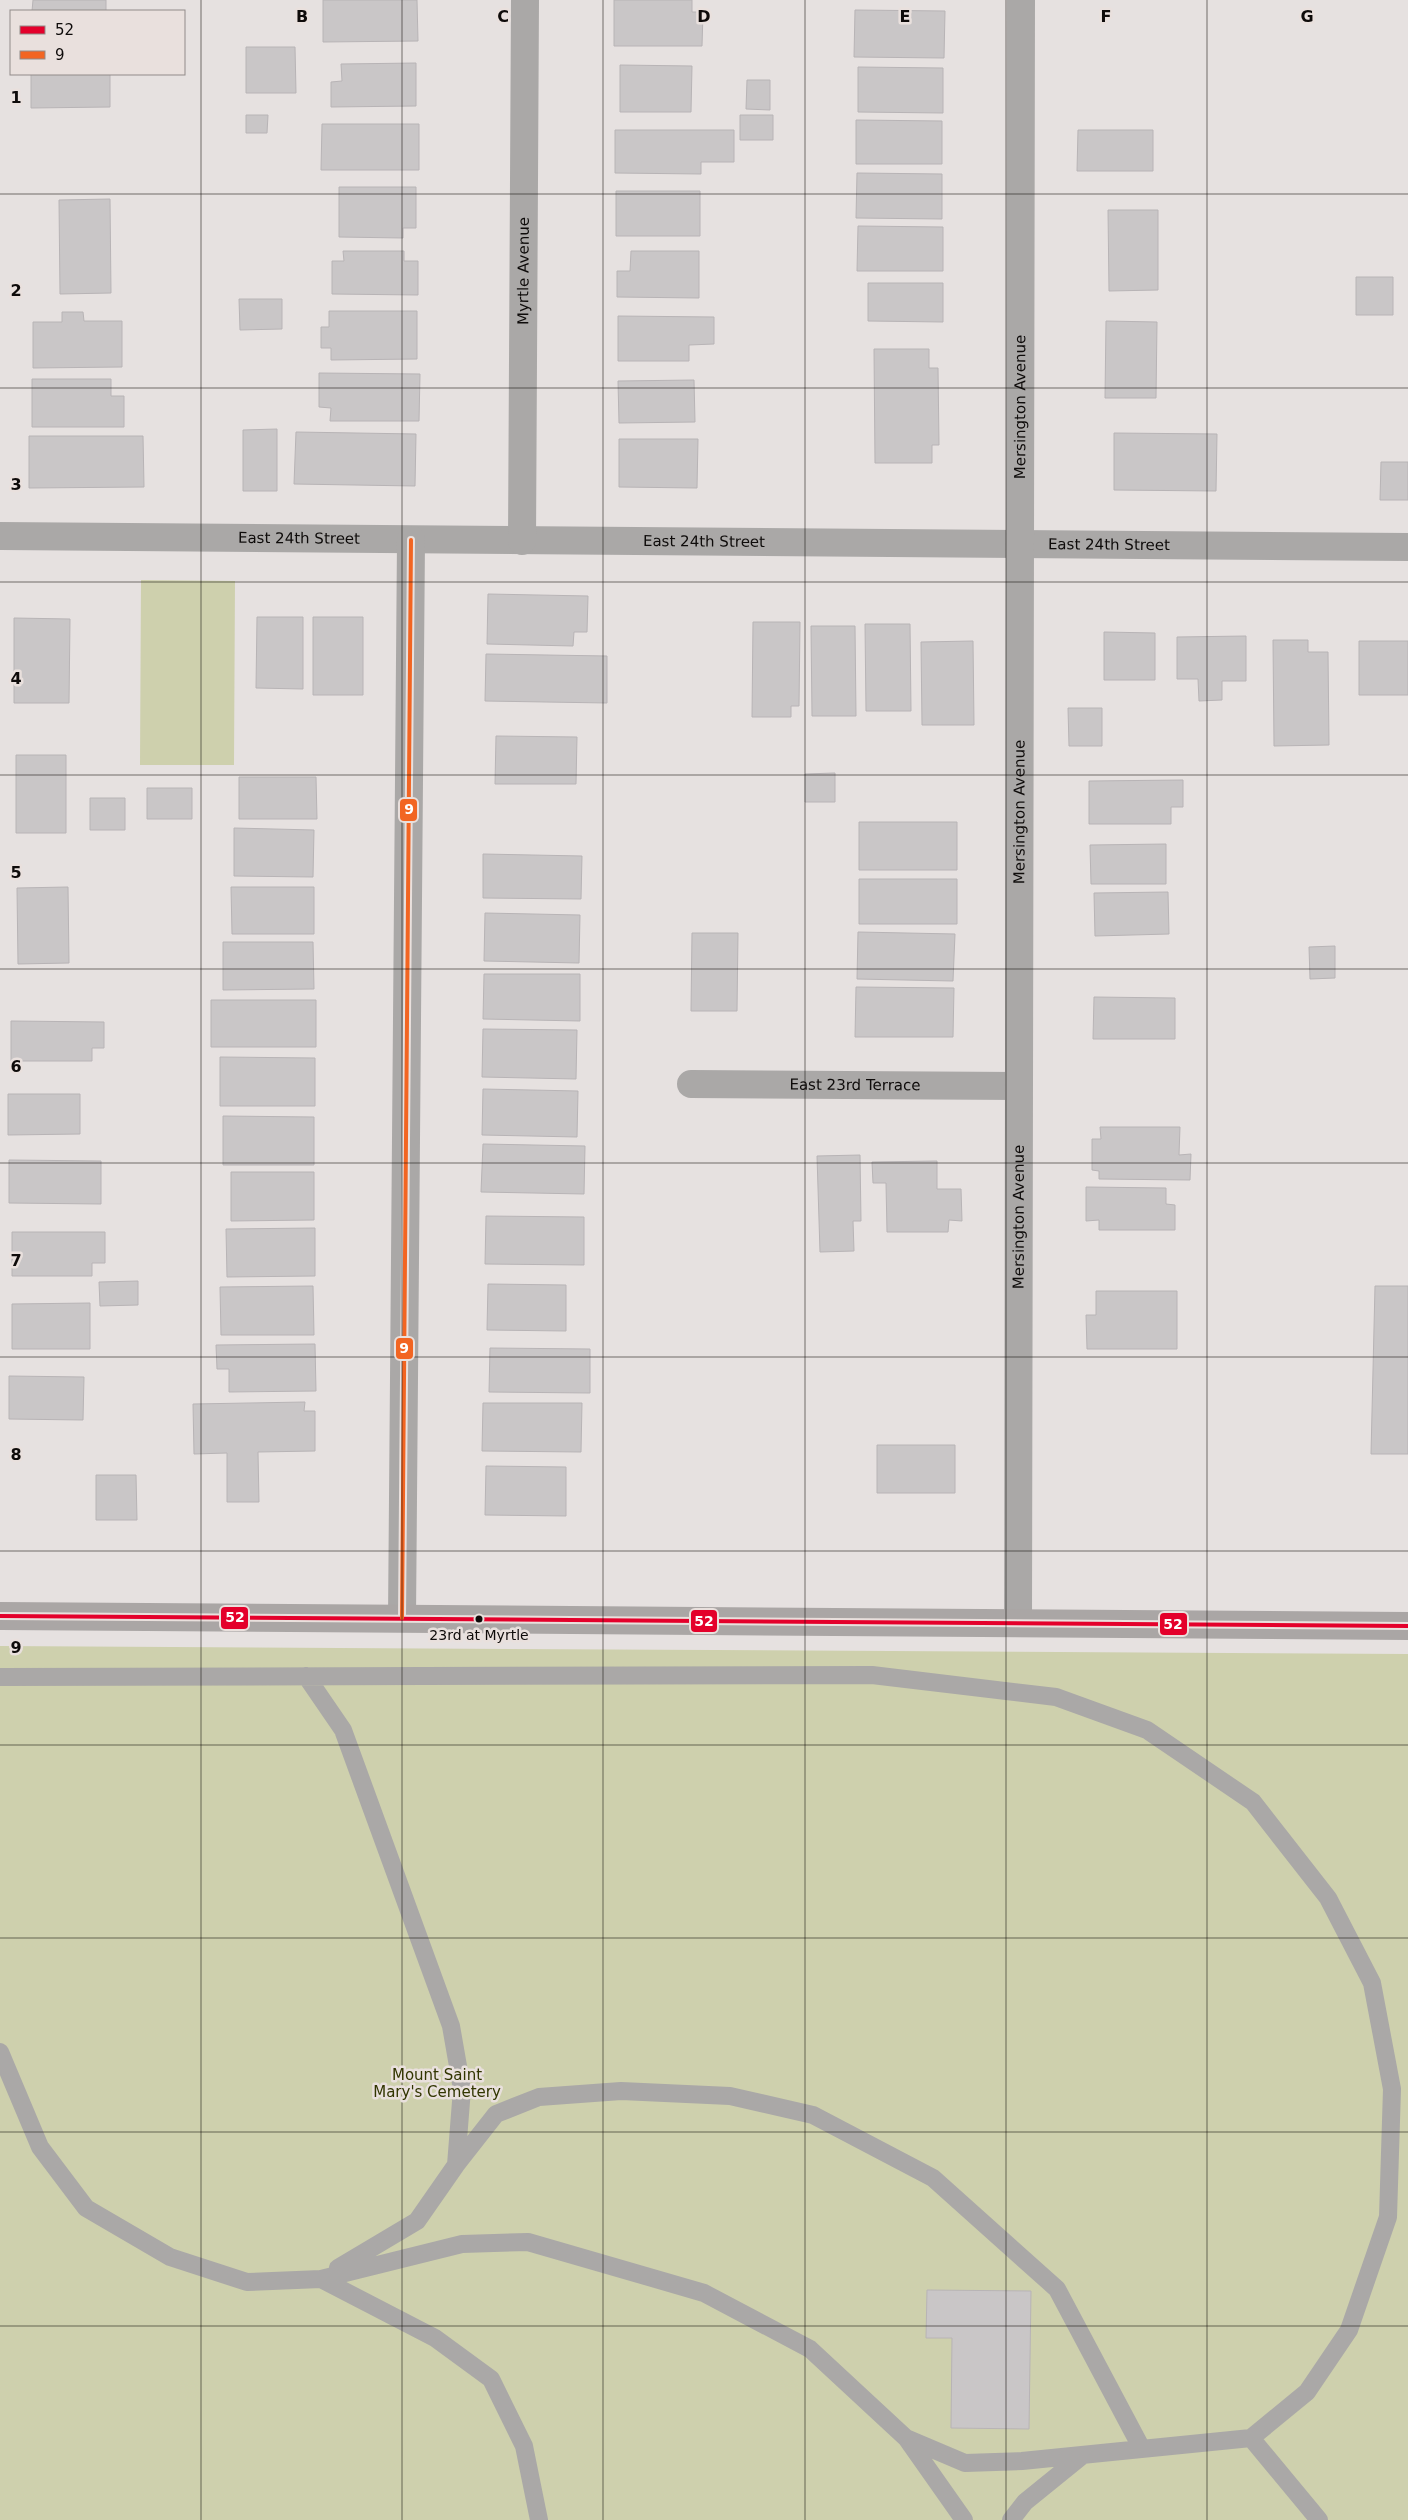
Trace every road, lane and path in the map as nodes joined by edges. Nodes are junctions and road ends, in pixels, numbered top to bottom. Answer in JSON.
{"nodes":[{"id":1,"x":525,"y":0,"type":"edge"},
{"id":2,"x":1021,"y":0,"type":"edge"},
{"id":3,"x":0,"y":536,"type":"edge"},
{"id":4,"x":411,"y":540,"type":"junction"},
{"id":5,"x":522,"y":541,"type":"junction"},
{"id":6,"x":1020,"y":544,"type":"junction"},
{"id":7,"x":1408,"y":547,"type":"edge"},
{"id":8,"x":691,"y":1084,"type":"dead end"},
{"id":9,"x":1018,"y":1086,"type":"junction"},
{"id":10,"x":0,"y":1616,"type":"edge"},
{"id":11,"x":402,"y":1618,"type":"junction"},
{"id":12,"x":1018,"y":1623,"type":"junction"},
{"id":13,"x":1408,"y":1626,"type":"edge"},
{"id":14,"x":306,"y":1676,"type":"junction"},
{"id":15,"x":0,"y":1677,"type":"edge"},
{"id":16,"x":0,"y":2052,"type":"edge"},
{"id":17,"x":456,"y":2165,"type":"junction"},
{"id":18,"x":321,"y":2279,"type":"junction"},
{"id":19,"x":906,"y":2438,"type":"junction"},
{"id":20,"x":1251,"y":2438,"type":"junction"},
{"id":21,"x":1142,"y":2449,"type":"junction"},
{"id":22,"x":1083,"y":2455,"type":"junction"},
{"id":23,"x":539,"y":2520,"type":"edge"},
{"id":24,"x":964,"y":2520,"type":"edge"},
{"id":25,"x":1011,"y":2520,"type":"edge"},
{"id":26,"x":1319,"y":2520,"type":"edge"}],
"edges":[{"from":1,"to":5,"type":"street","name":"Myrtle Avenue"},
{"from":2,"to":6,"type":"street","name":"Mersington Avenue"},
{"from":3,"to":4,"type":"street","name":"East 24th Street"},
{"from":4,"to":5,"type":"street","name":"East 24th Street"},
{"from":4,"to":11,"type":"street"},
{"from":5,"to":6,"type":"street","name":"East 24th Street"},
{"from":6,"to":7,"type":"street","name":"East 24th Street"},
{"from":6,"to":9,"type":"street","name":"Mersington Avenue"},
{"from":8,"to":9,"type":"street","name":"East 23rd Terrace"},
{"from":9,"to":12,"type":"street","name":"Mersington Avenue"},
{"from":10,"to":11,"type":"main road"},
{"from":11,"to":12,"type":"main road"},
{"from":12,"to":13,"type":"main road"},
{"from":14,"to":15,"type":"lane"},
{"from":14,"to":17,"type":"lane"},
{"from":14,"to":20,"type":"lane"},
{"from":16,"to":18,"type":"lane"},
{"from":17,"to":18,"type":"lane"},
{"from":17,"to":21,"type":"lane"},
{"from":18,"to":19,"type":"lane"},
{"from":18,"to":23,"type":"lane"},
{"from":19,"to":22,"type":"lane"},
{"from":19,"to":24,"type":"lane"},
{"from":20,"to":21,"type":"lane"},
{"from":20,"to":26,"type":"lane"},
{"from":21,"to":22,"type":"lane"},
{"from":22,"to":25,"type":"lane"}]}
